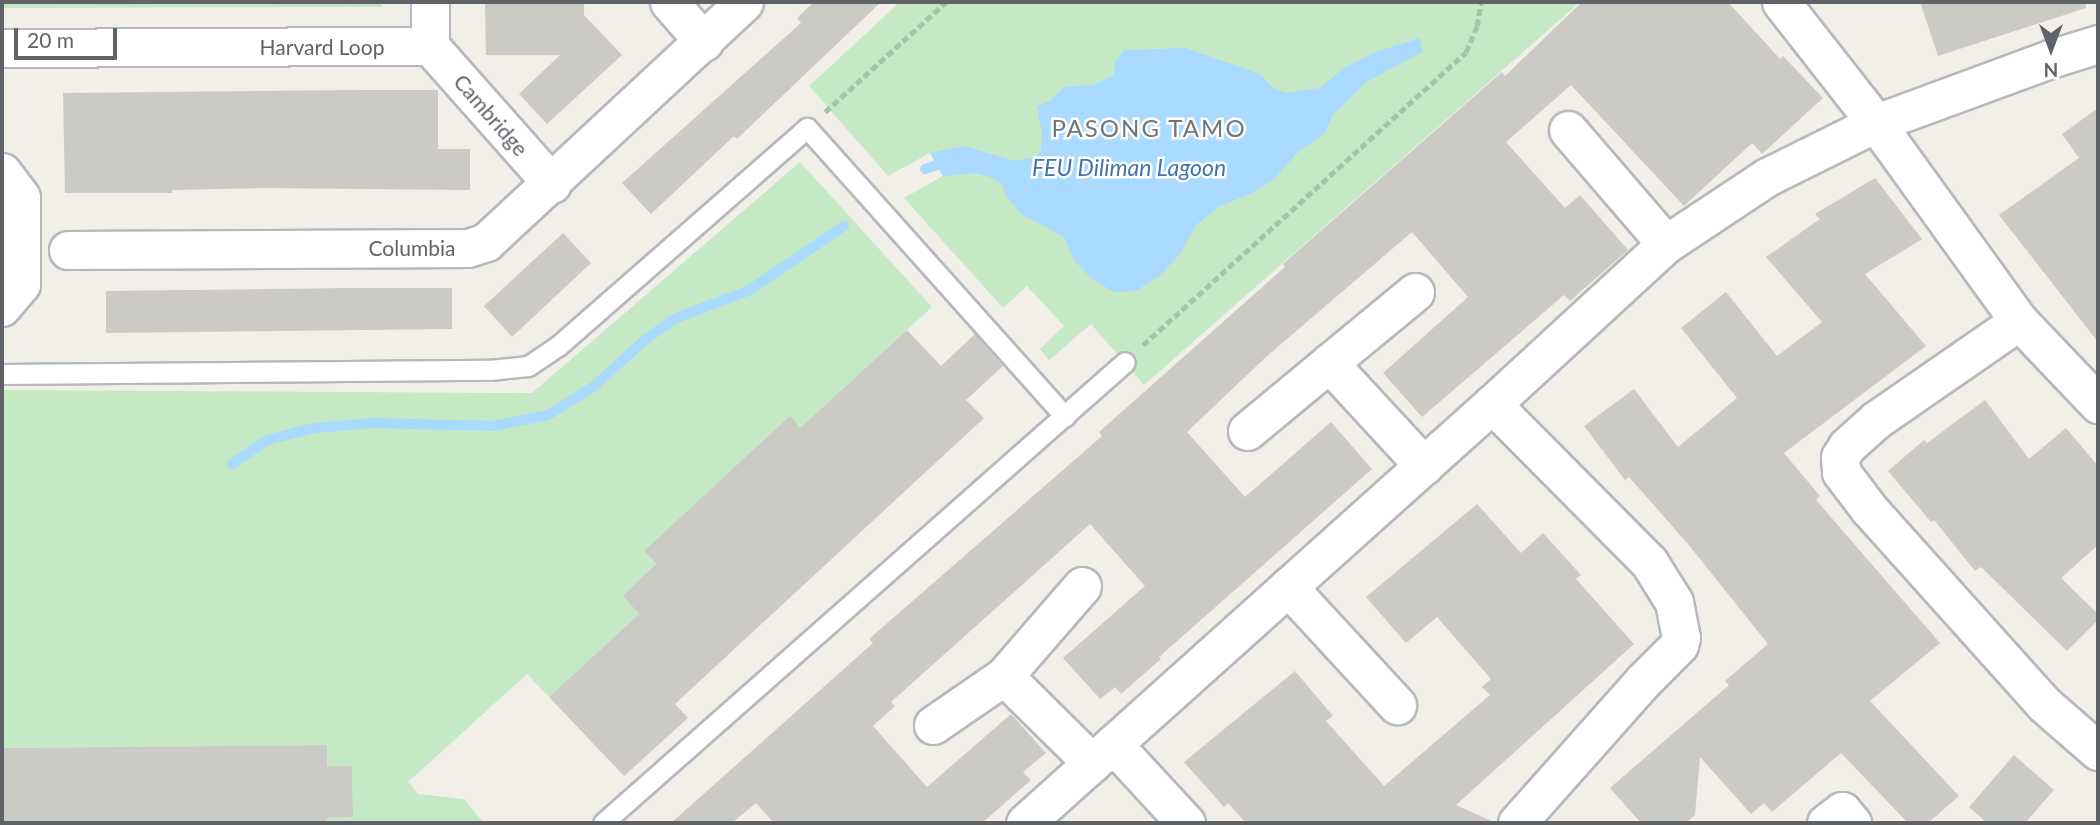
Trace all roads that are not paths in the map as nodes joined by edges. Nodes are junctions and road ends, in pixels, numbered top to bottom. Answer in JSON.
{"nodes":[{"id":1,"x":430,"y":2,"type":"edge"},
{"id":2,"x":670,"y":2,"type":"edge"},
{"id":3,"x":744,"y":2,"type":"edge"},
{"id":4,"x":1781,"y":2,"type":"edge"},
{"id":5,"x":704,"y":42,"type":"junction"},
{"id":6,"x":2098,"y":44,"type":"edge"},
{"id":7,"x":430,"y":46,"type":"junction"},
{"id":8,"x":2,"y":48,"type":"edge"},
{"id":9,"x":1876,"y":123,"type":"junction"},
{"id":10,"x":1568,"y":130,"type":"dead end"},
{"id":11,"x":2,"y":172,"type":"edge"},
{"id":12,"x":552,"y":184,"type":"junction"},
{"id":13,"x":1666,"y":244,"type":"junction"},
{"id":14,"x":68,"y":250,"type":"dead end"},
{"id":15,"x":1415,"y":292,"type":"dead end"},
{"id":16,"x":2,"y":307,"type":"edge"},
{"id":17,"x":2019,"y":321,"type":"junction"},
{"id":18,"x":1125,"y":362,"type":"road end"},
{"id":19,"x":1329,"y":363,"type":"junction"},
{"id":20,"x":2,"y":374,"type":"edge"},
{"id":21,"x":1492,"y":404,"type":"junction"},
{"id":22,"x":2098,"y":404,"type":"edge"},
{"id":23,"x":1065,"y":417,"type":"junction"},
{"id":24,"x":1247,"y":431,"type":"dead end"},
{"id":25,"x":1424,"y":466,"type":"junction"},
{"id":26,"x":1082,"y":586,"type":"dead end"},
{"id":27,"x":1288,"y":587,"type":"junction"},
{"id":28,"x":1004,"y":676,"type":"junction"},
{"id":29,"x":1397,"y":705,"type":"dead end"},
{"id":30,"x":933,"y":725,"type":"dead end"},
{"id":31,"x":2098,"y":751,"type":"edge"},
{"id":32,"x":1102,"y":754,"type":"junction"},
{"id":33,"x":1520,"y":822,"type":"edge"},
{"id":34,"x":603,"y":823,"type":"edge"},
{"id":35,"x":1025,"y":823,"type":"edge"},
{"id":36,"x":1186,"y":823,"type":"edge"},
{"id":37,"x":1826,"y":823,"type":"edge"},
{"id":38,"x":1852,"y":823,"type":"edge"}],
"edges":[{"from":1,"to":7,"type":"street"},
{"from":2,"to":5,"type":"street"},
{"from":3,"to":5,"type":"street","name":"Columbia"},
{"from":4,"to":9,"type":"street"},
{"from":5,"to":12,"type":"street","name":"Columbia"},
{"from":6,"to":9,"type":"street"},
{"from":7,"to":8,"type":"street","name":"Harvard Loop"},
{"from":7,"to":12,"type":"street","name":"Cambridge"},
{"from":9,"to":13,"type":"street"},
{"from":9,"to":17,"type":"street"},
{"from":10,"to":13,"type":"street"},
{"from":11,"to":16,"type":"street"},
{"from":12,"to":14,"type":"street","name":"Columbia"},
{"from":13,"to":21,"type":"street"},
{"from":15,"to":19,"type":"street"},
{"from":17,"to":22,"type":"street"},
{"from":17,"to":31,"type":"street"},
{"from":18,"to":23,"type":"lane"},
{"from":19,"to":24,"type":"street"},
{"from":19,"to":25,"type":"street"},
{"from":20,"to":23,"type":"lane"},
{"from":21,"to":25,"type":"street"},
{"from":21,"to":33,"type":"street"},
{"from":23,"to":34,"type":"lane"},
{"from":25,"to":27,"type":"street"},
{"from":26,"to":28,"type":"street"},
{"from":27,"to":29,"type":"street"},
{"from":27,"to":32,"type":"street"},
{"from":28,"to":30,"type":"street"},
{"from":28,"to":32,"type":"street"},
{"from":32,"to":35,"type":"street"},
{"from":32,"to":36,"type":"street"},
{"from":37,"to":38,"type":"street"}]}
